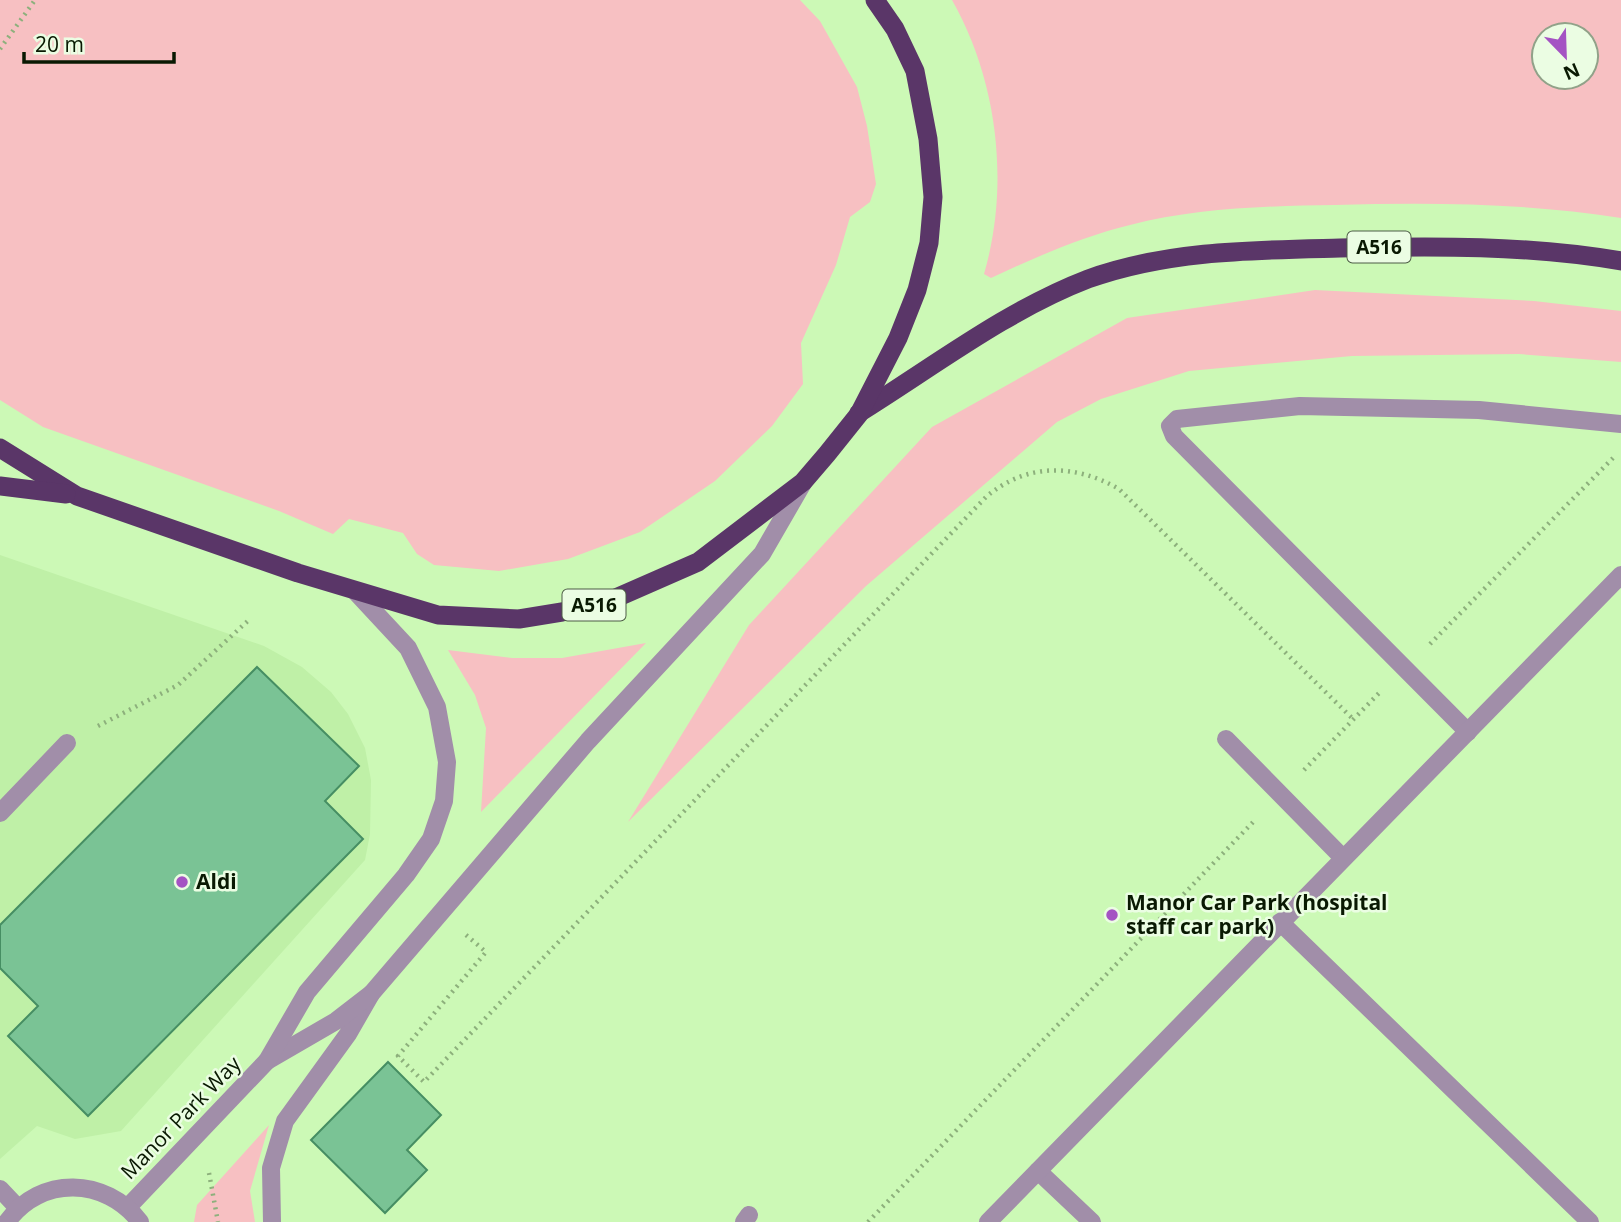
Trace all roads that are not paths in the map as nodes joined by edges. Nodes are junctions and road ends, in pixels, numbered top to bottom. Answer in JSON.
{"nodes":[{"id":1,"x":875,"y":0,"type":"edge"},
{"id":2,"x":1621,"y":261,"type":"edge"},
{"id":3,"x":859,"y":414,"type":"junction"},
{"id":4,"x":1621,"y":424,"type":"edge"},
{"id":5,"x":0,"y":449,"type":"edge"},
{"id":6,"x":803,"y":482,"type":"junction"},
{"id":7,"x":0,"y":486,"type":"edge"},
{"id":8,"x":77,"y":496,"type":"junction"},
{"id":9,"x":1621,"y":575,"type":"edge"},
{"id":10,"x":355,"y":591,"type":"junction"},
{"id":11,"x":1468,"y":732,"type":"junction"},
{"id":12,"x":1226,"y":739,"type":"dead end"},
{"id":13,"x":66,"y":743,"type":"road end"},
{"id":14,"x":0,"y":813,"type":"edge"},
{"id":15,"x":1343,"y":858,"type":"junction"},
{"id":16,"x":1280,"y":922,"type":"junction"},
{"id":17,"x":371,"y":994,"type":"junction"},
{"id":18,"x":267,"y":1061,"type":"junction"},
{"id":19,"x":1038,"y":1171,"type":"junction"},
{"id":20,"x":0,"y":1189,"type":"edge"},
{"id":21,"x":18,"y":1207,"type":"junction"},
{"id":22,"x":128,"y":1207,"type":"junction"},
{"id":23,"x":7,"y":1222,"type":"edge"},
{"id":24,"x":140,"y":1222,"type":"edge"},
{"id":25,"x":272,"y":1222,"type":"edge"},
{"id":26,"x":988,"y":1222,"type":"edge"},
{"id":27,"x":1092,"y":1222,"type":"edge"},
{"id":28,"x":1590,"y":1222,"type":"edge"}],
"edges":[{"from":1,"to":3,"type":"highway","number":"A516"},
{"from":2,"to":3,"type":"highway","number":"A516"},
{"from":3,"to":6,"type":"highway","number":"A516"},
{"from":4,"to":11,"type":"street"},
{"from":5,"to":8,"type":"highway","number":"A516"},
{"from":6,"to":10,"type":"highway","number":"A516"},
{"from":6,"to":17,"type":"street"},
{"from":7,"to":8,"type":"highway","number":"A516"},
{"from":8,"to":10,"type":"highway","number":"A516"},
{"from":9,"to":11,"type":"street"},
{"from":10,"to":18,"type":"street"},
{"from":11,"to":15,"type":"street"},
{"from":12,"to":15,"type":"street"},
{"from":13,"to":14,"type":"street"},
{"from":15,"to":16,"type":"street"},
{"from":16,"to":19,"type":"street"},
{"from":16,"to":28,"type":"street"},
{"from":17,"to":18,"type":"street"},
{"from":17,"to":25,"type":"street"},
{"from":18,"to":22,"type":"street","name":"Manor Park Way"},
{"from":19,"to":26,"type":"street"},
{"from":19,"to":27,"type":"street"},
{"from":20,"to":21,"type":"street"},
{"from":21,"to":22,"type":"street"},
{"from":21,"to":23,"type":"street"},
{"from":22,"to":24,"type":"street"}]}
